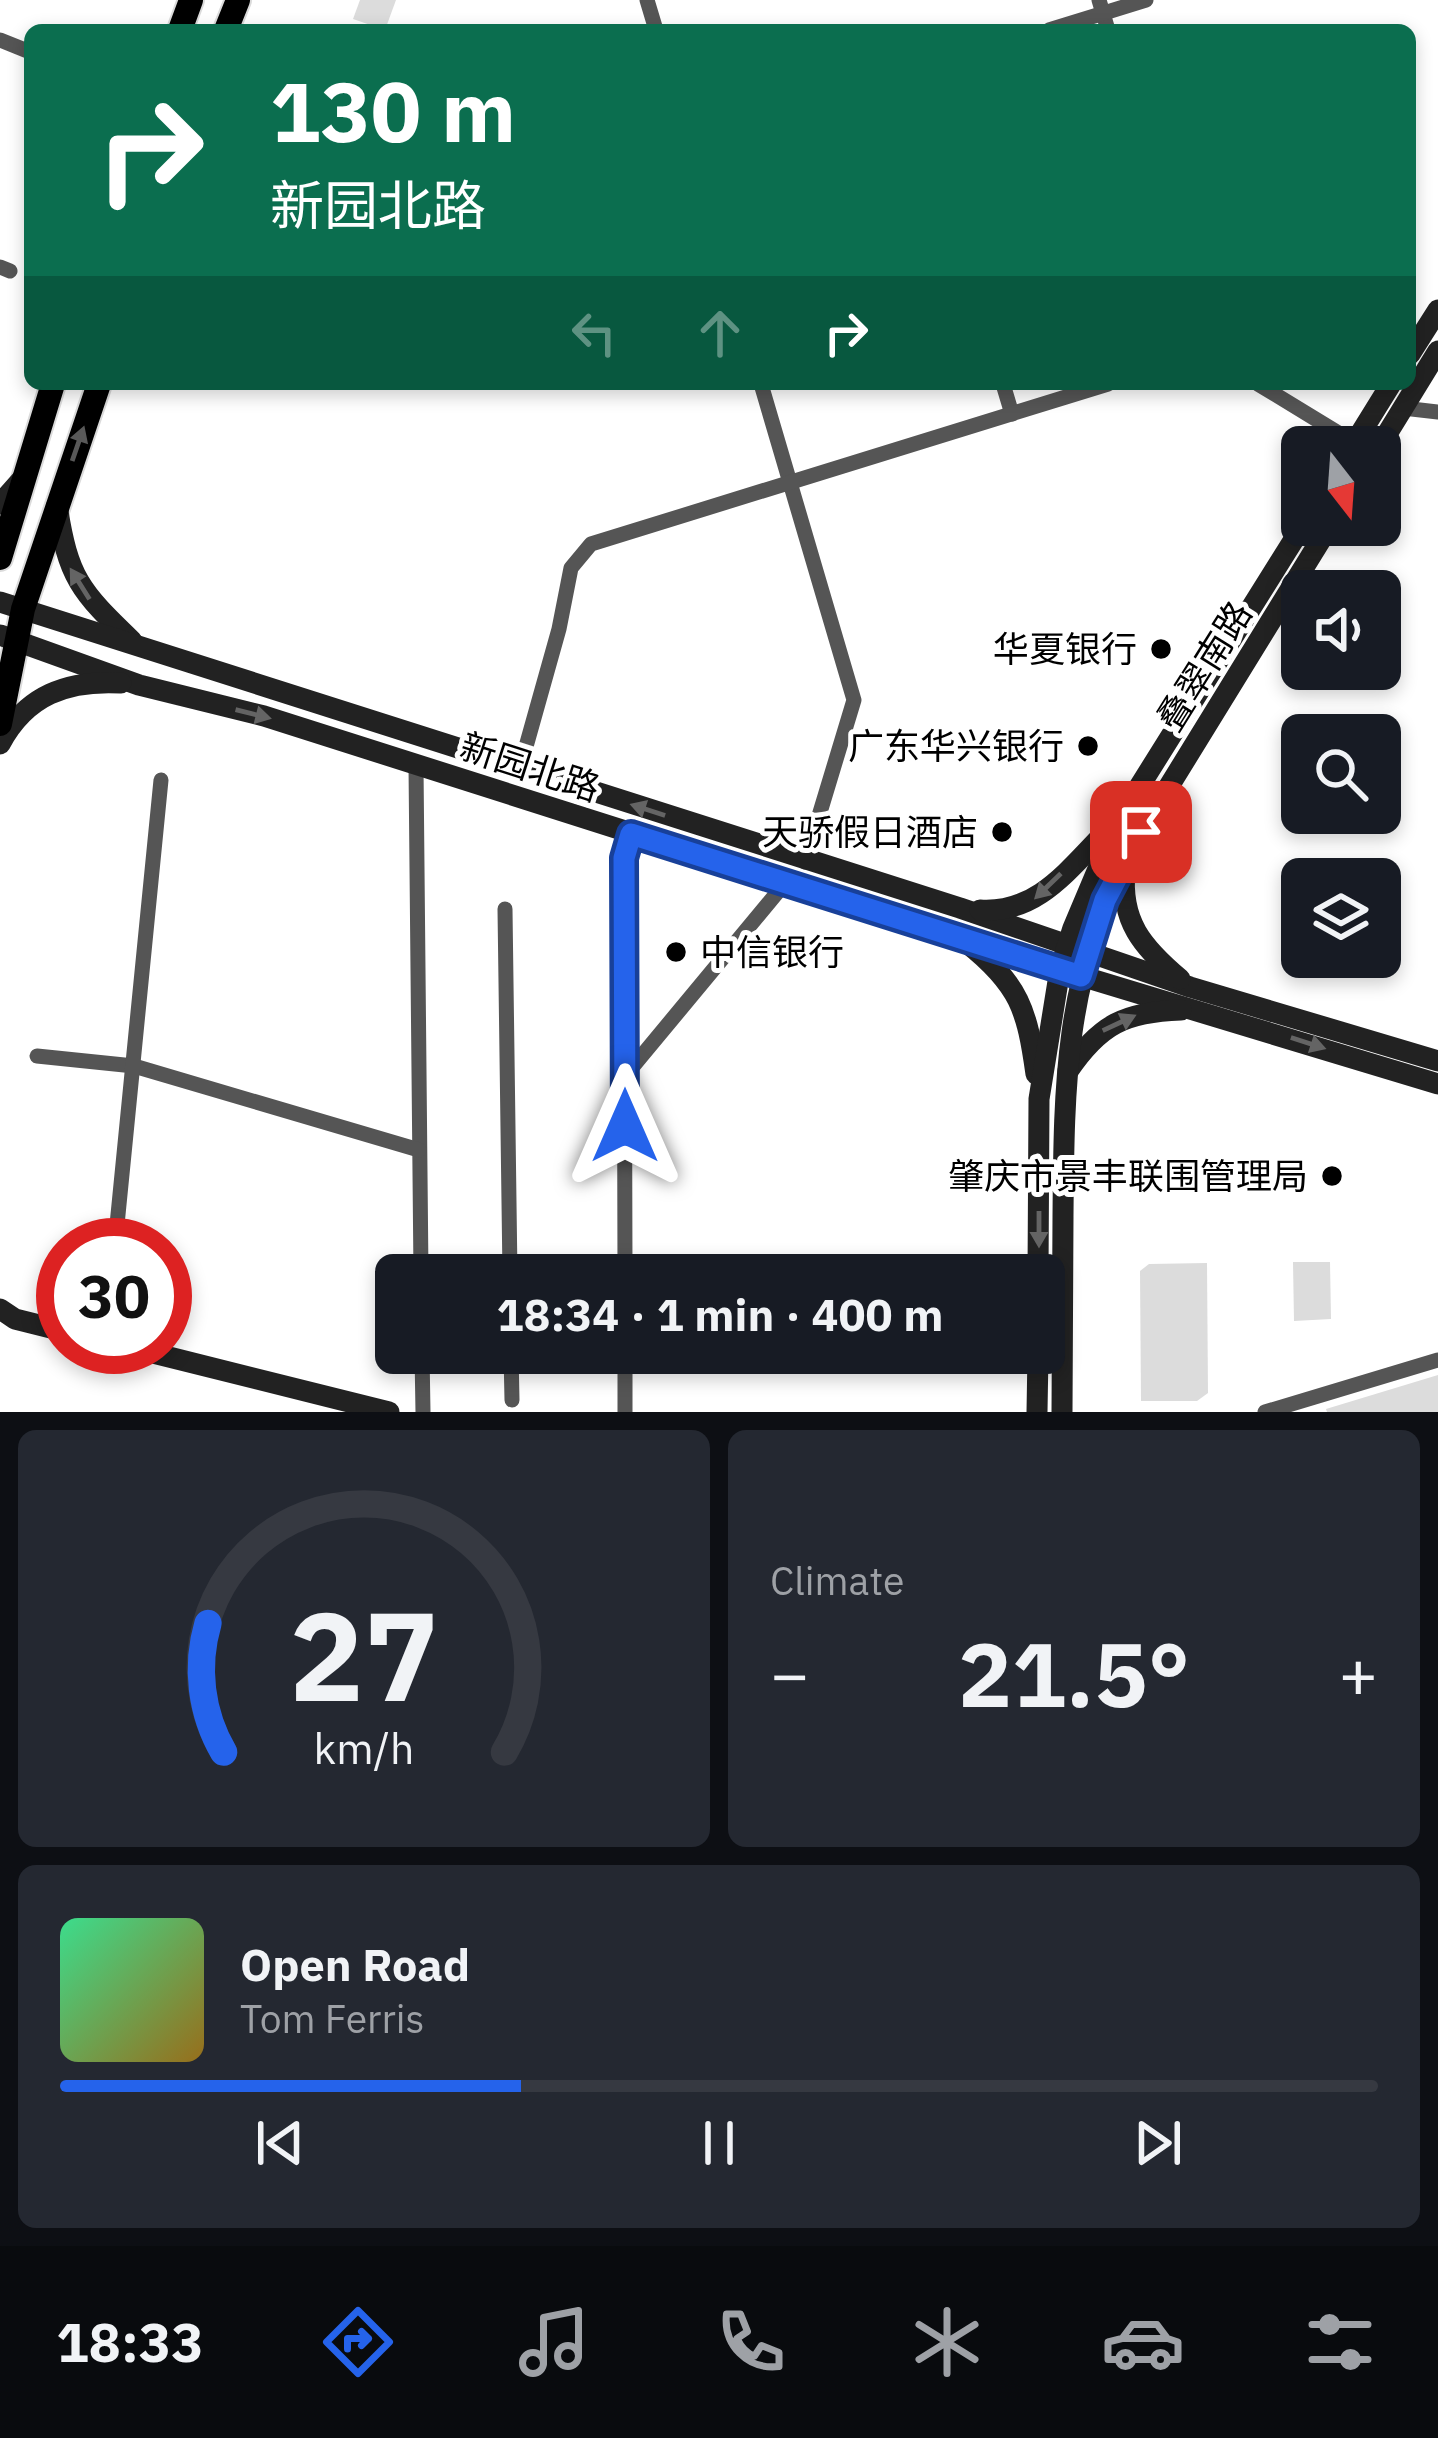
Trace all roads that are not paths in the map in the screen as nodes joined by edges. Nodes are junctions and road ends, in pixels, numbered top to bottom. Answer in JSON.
{"nodes":[{"id":1,"x":1146,"y":0,"type":"edge"},
{"id":2,"x":1103,"y":14,"type":"edge"},
{"id":3,"x":1069,"y":24,"type":"edge"},
{"id":4,"x":1438,"y":351,"type":"edge"},
{"id":5,"x":1416,"y":373,"type":"edge"},
{"id":6,"x":51,"y":390,"type":"edge"},
{"id":7,"x":96,"y":390,"type":"edge"},
{"id":8,"x":763,"y":390,"type":"edge"},
{"id":9,"x":1005,"y":390,"type":"edge"},
{"id":10,"x":1089,"y":390,"type":"edge"},
{"id":11,"x":1267,"y":390,"type":"edge"},
{"id":12,"x":1392,"y":396,"type":"edge"},
{"id":13,"x":1438,"y":412,"type":"edge"},
{"id":14,"x":1012,"y":414,"type":"junction"},
{"id":15,"x":1324,"y":426,"type":"edge"},
{"id":16,"x":1370,"y":426,"type":"edge"},
{"id":17,"x":1384,"y":426,"type":"edge"},
{"id":18,"x":24,"y":476,"type":"junction"},
{"id":19,"x":790,"y":482,"type":"junction"},
{"id":20,"x":0,"y":504,"type":"edge"},
{"id":21,"x":57,"y":504,"type":"junction"},
{"id":22,"x":1290,"y":546,"type":"edge"},
{"id":23,"x":1317,"y":546,"type":"edge"},
{"id":24,"x":0,"y":558,"type":"edge"},
{"id":25,"x":12,"y":605,"type":"edge"},
{"id":26,"x":7,"y":638,"type":"edge"},
{"id":27,"x":136,"y":646,"type":"junction"},
{"id":28,"x":223,"y":675,"type":"junction"},
{"id":29,"x":140,"y":685,"type":"junction"},
{"id":30,"x":213,"y":705,"type":"junction"},
{"id":31,"x":0,"y":724,"type":"edge"},
{"id":32,"x":0,"y":744,"type":"edge"},
{"id":33,"x":416,"y":766,"type":"junction"},
{"id":34,"x":520,"y":768,"type":"junction"},
{"id":35,"x":160,"y":780,"type":"dead end"},
{"id":36,"x":1119,"y":819,"type":"junction"},
{"id":37,"x":1141,"y":832,"type":"junction"},
{"id":38,"x":631,"y":834,"type":"junction"},
{"id":39,"x":1126,"y":856,"type":"junction"},
{"id":40,"x":805,"y":862,"type":"junction"},
{"id":41,"x":786,"y":883,"type":"junction"},
{"id":42,"x":914,"y":895,"type":"junction"},
{"id":43,"x":960,"y":908,"type":"junction"},
{"id":44,"x":505,"y":909,"type":"dead end"},
{"id":45,"x":906,"y":920,"type":"junction"},
{"id":46,"x":958,"y":936,"type":"junction"},
{"id":47,"x":1074,"y":961,"type":"junction"},
{"id":48,"x":1193,"y":998,"type":"junction"},
{"id":49,"x":1244,"y":1012,"type":"junction"},
{"id":50,"x":38,"y":1056,"type":"dead end"},
{"id":51,"x":1438,"y":1061,"type":"edge"},
{"id":52,"x":134,"y":1066,"type":"junction"},
{"id":53,"x":625,"y":1076,"type":"junction"},
{"id":54,"x":1064,"y":1076,"type":"junction"},
{"id":55,"x":1438,"y":1084,"type":"edge"},
{"id":56,"x":1039,"y":1099,"type":"junction"},
{"id":57,"x":418,"y":1150,"type":"junction"},
{"id":58,"x":1040,"y":1150,"type":"junction"},
{"id":59,"x":1064,"y":1150,"type":"junction"},
{"id":60,"x":118,"y":1218,"type":"edge"},
{"id":61,"x":420,"y":1254,"type":"edge"},
{"id":62,"x":510,"y":1254,"type":"edge"},
{"id":63,"x":625,"y":1254,"type":"edge"},
{"id":64,"x":1039,"y":1254,"type":"edge"},
{"id":65,"x":5,"y":1316,"type":"edge"},
{"id":66,"x":36,"y":1323,"type":"edge"},
{"id":67,"x":1438,"y":1360,"type":"edge"},
{"id":68,"x":192,"y":1363,"type":"edge"},
{"id":69,"x":422,"y":1374,"type":"edge"},
{"id":70,"x":511,"y":1374,"type":"edge"},
{"id":71,"x":625,"y":1374,"type":"edge"},
{"id":72,"x":1038,"y":1374,"type":"edge"},
{"id":73,"x":512,"y":1400,"type":"dead end"},
{"id":74,"x":389,"y":1412,"type":"edge"},
{"id":75,"x":423,"y":1412,"type":"edge"},
{"id":76,"x":625,"y":1412,"type":"edge"},
{"id":77,"x":1037,"y":1412,"type":"edge"},
{"id":78,"x":1062,"y":1412,"type":"edge"},
{"id":79,"x":1264,"y":1412,"type":"edge"}],
"edges":[{"from":1,"to":2,"type":"street"},
{"from":2,"to":3,"type":"street"},
{"from":4,"to":5,"type":"main road"},
{"from":6,"to":18,"type":"main road"},
{"from":21,"to":7,"type":"main road","one_way":true},
{"from":8,"to":19,"type":"street"},
{"from":9,"to":14,"type":"street"},
{"from":10,"to":14,"type":"street"},
{"from":11,"to":15,"type":"street"},
{"from":12,"to":13,"type":"street"},
{"from":12,"to":16,"type":"main road"},
{"from":12,"to":17,"type":"main road"},
{"from":14,"to":19,"type":"street"},
{"from":18,"to":20,"type":"main road"},
{"from":18,"to":24,"type":"main road"},
{"from":19,"to":34,"type":"street"},
{"from":19,"to":40,"type":"street"},
{"from":21,"to":25,"type":"main road"},
{"from":27,"to":21,"type":"main road","one_way":true},
{"from":22,"to":36,"type":"main road","name":"叠翠南路"},
{"from":23,"to":37,"type":"main road","name":"叠翠南路"},
{"from":25,"to":26,"type":"main road"},
{"from":25,"to":27,"type":"main road","name":"新园北路"},
{"from":26,"to":29,"type":"main road","name":"新园北路"},
{"from":26,"to":31,"type":"main road"},
{"from":27,"to":28,"type":"main road","name":"新园北路"},
{"from":28,"to":30,"type":"main road"},
{"from":28,"to":34,"type":"main road","name":"新园北路"},
{"from":29,"to":30,"type":"main road","name":"新园北路"},
{"from":29,"to":32,"type":"main road"},
{"from":30,"to":33,"type":"main road","name":"新园北路","one_way":true},
{"from":33,"to":38,"type":"main road","name":"新园北路"},
{"from":33,"to":57,"type":"street"},
{"from":40,"to":34,"type":"main road","name":"新园北路","one_way":true},
{"from":35,"to":52,"type":"street"},
{"from":36,"to":37,"type":"main road"},
{"from":36,"to":43,"type":"main road","one_way":true},
{"from":36,"to":47,"type":"main road","name":"叠翠南路"},
{"from":37,"to":39,"type":"main road","name":"叠翠南路"},
{"from":38,"to":41,"type":"main road","name":"新园北路"},
{"from":38,"to":53,"type":"street"},
{"from":39,"to":47,"type":"main road","name":"叠翠南路"},
{"from":39,"to":48,"type":"main road"},
{"from":40,"to":42,"type":"main road","name":"新园北路"},
{"from":41,"to":45,"type":"main road","name":"新园北路"},
{"from":41,"to":53,"type":"street"},
{"from":42,"to":43,"type":"main road","name":"新园北路"},
{"from":42,"to":45,"type":"main road"},
{"from":43,"to":47,"type":"main road","name":"新园北路"},
{"from":44,"to":62,"type":"street"},
{"from":45,"to":46,"type":"main road","name":"新园北路"},
{"from":46,"to":47,"type":"main road","name":"新园北路"},
{"from":46,"to":56,"type":"main road"},
{"from":47,"to":48,"type":"main road","name":"新园北路"},
{"from":47,"to":54,"type":"main road"},
{"from":47,"to":56,"type":"main road"},
{"from":48,"to":49,"type":"main road","name":"新园北路"},
{"from":54,"to":48,"type":"main road","one_way":true},
{"from":49,"to":51,"type":"main road","name":"新园北路"},
{"from":49,"to":55,"type":"main road","name":"新园北路","one_way":true},
{"from":50,"to":52,"type":"street"},
{"from":52,"to":57,"type":"street"},
{"from":52,"to":60,"type":"street"},
{"from":53,"to":63,"type":"street"},
{"from":54,"to":59,"type":"main road"},
{"from":56,"to":58,"type":"main road"},
{"from":57,"to":61,"type":"street"},
{"from":58,"to":59,"type":"main road"},
{"from":58,"to":64,"type":"main road","one_way":true},
{"from":59,"to":78,"type":"main road"},
{"from":65,"to":66,"type":"main road"},
{"from":67,"to":79,"type":"street"},
{"from":68,"to":74,"type":"main road"},
{"from":69,"to":75,"type":"street"},
{"from":70,"to":73,"type":"street"},
{"from":71,"to":76,"type":"street"},
{"from":72,"to":77,"type":"main road"}]}
